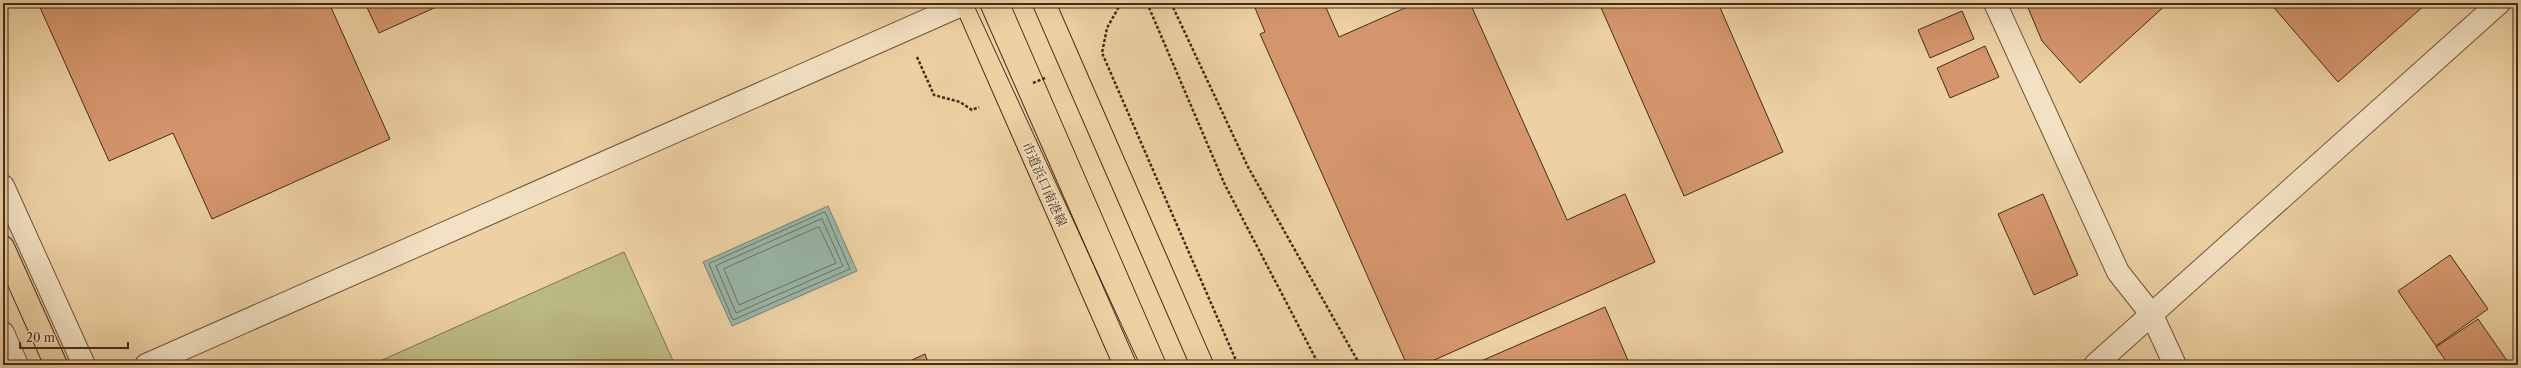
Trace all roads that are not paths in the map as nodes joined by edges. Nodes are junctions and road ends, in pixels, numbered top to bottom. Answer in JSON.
{"nodes":[{"id":1,"x":966,"y":3,"type":"edge"},
{"id":2,"x":1044,"y":3,"type":"edge"},
{"id":3,"x":1995,"y":3,"type":"edge"},
{"id":4,"x":2499,"y":3,"type":"edge"},
{"id":5,"x":3,"y":186,"type":"edge"},
{"id":6,"x":3,"y":247,"type":"edge"},
{"id":7,"x":2152,"y":316,"type":"junction"},
{"id":8,"x":3,"y":333,"type":"edge"},
{"id":9,"x":17,"y":365,"type":"edge"},
{"id":10,"x":56,"y":365,"type":"edge"},
{"id":11,"x":84,"y":365,"type":"edge"},
{"id":12,"x":146,"y":365,"type":"edge"},
{"id":13,"x":1125,"y":365,"type":"edge"},
{"id":14,"x":1202,"y":365,"type":"edge"},
{"id":15,"x":2095,"y":365,"type":"edge"},
{"id":16,"x":2175,"y":365,"type":"edge"}],
"edges":[{"from":1,"to":12,"type":"street"},
{"from":1,"to":13,"type":"main road","name":"市道浜口南港線"},
{"from":2,"to":14,"type":"main road"},
{"from":3,"to":7,"type":"street"},
{"from":4,"to":7,"type":"street"},
{"from":5,"to":11,"type":"street"},
{"from":6,"to":10,"type":"main road"},
{"from":7,"to":15,"type":"street"},
{"from":7,"to":16,"type":"street"},
{"from":8,"to":9,"type":"street"}]}
